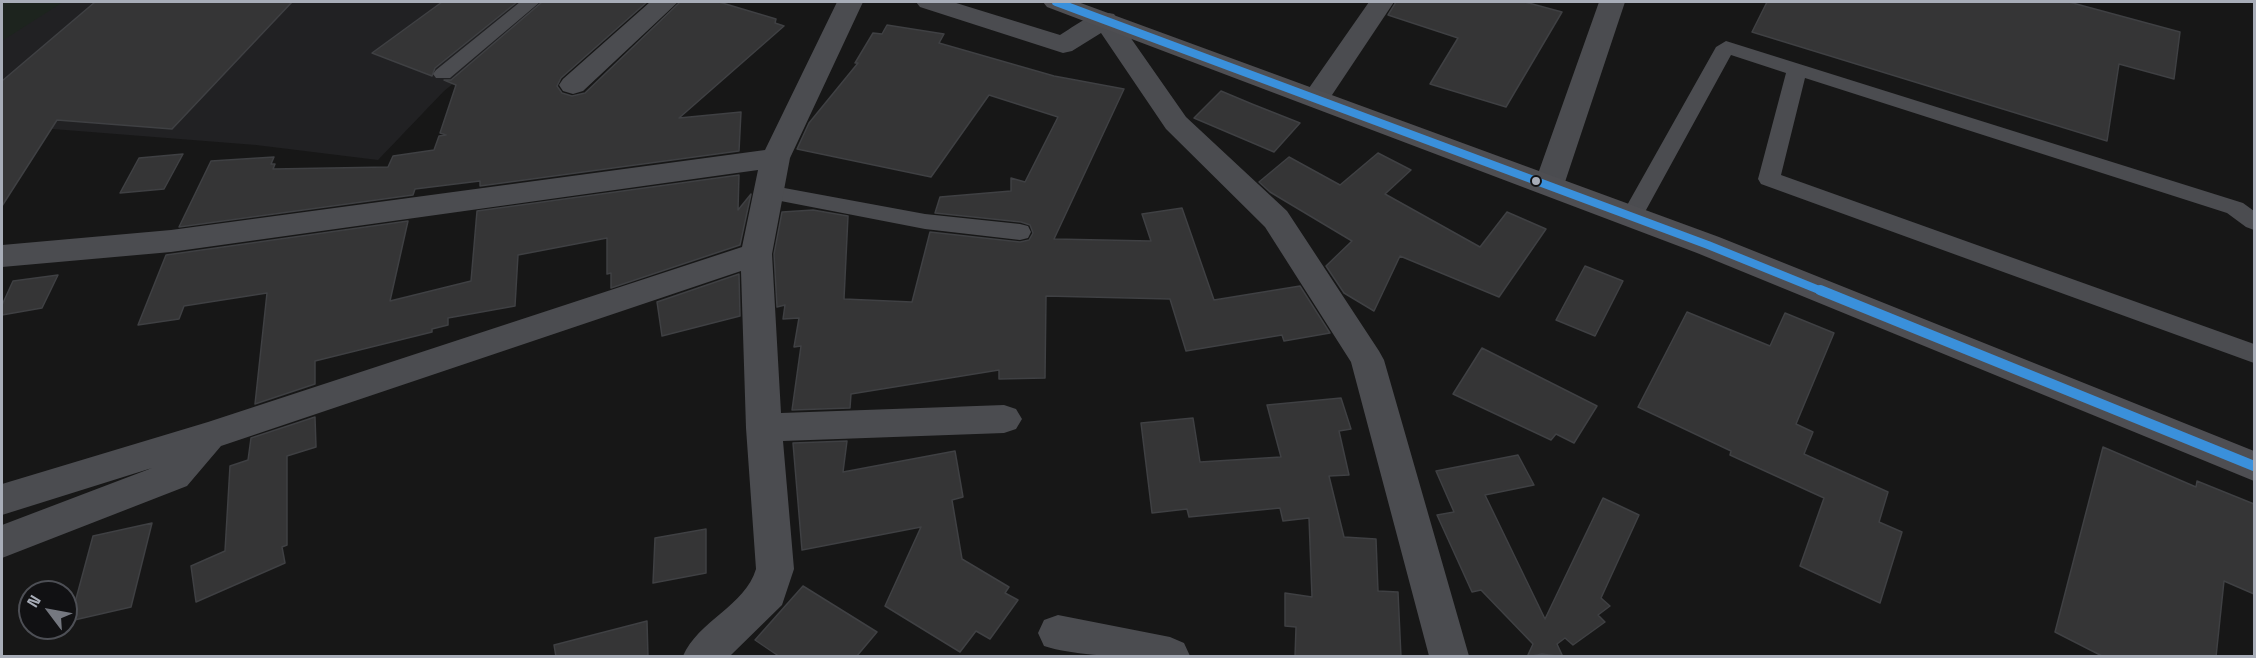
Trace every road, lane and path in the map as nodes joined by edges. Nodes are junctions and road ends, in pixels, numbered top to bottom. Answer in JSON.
{"nodes":[{"id":1,"x":531,"y":2,"type":"edge"},
{"id":2,"x":665,"y":2,"type":"edge"},
{"id":3,"x":850,"y":2,"type":"edge"},
{"id":4,"x":929,"y":2,"type":"edge"},
{"id":5,"x":1056,"y":2,"type":"edge"},
{"id":6,"x":1382,"y":2,"type":"edge"},
{"id":7,"x":1612,"y":2,"type":"edge"},
{"id":8,"x":1105,"y":19,"type":"junction"},
{"id":9,"x":1797,"y":69,"type":"junction"},
{"id":10,"x":442,"y":74,"type":"dead end"},
{"id":11,"x":573,"y":85,"type":"dead end"},
{"id":12,"x":1316,"y":98,"type":"junction"},
{"id":13,"x":775,"y":158,"type":"junction"},
{"id":14,"x":1549,"y":185,"type":"junction"},
{"id":15,"x":768,"y":192,"type":"junction"},
{"id":16,"x":1632,"y":216,"type":"junction"},
{"id":17,"x":2254,"y":222,"type":"edge"},
{"id":18,"x":1020,"y":232,"type":"dead end"},
{"id":19,"x":756,"y":254,"type":"junction"},
{"id":20,"x":2,"y":256,"type":"edge"},
{"id":21,"x":2254,"y":354,"type":"edge"},
{"id":22,"x":1004,"y":419,"type":"dead end"},
{"id":23,"x":764,"y":428,"type":"junction"},
{"id":24,"x":207,"y":436,"type":"junction"},
{"id":25,"x":2254,"y":466,"type":"edge"},
{"id":26,"x":2,"y":499,"type":"edge"},
{"id":27,"x":2,"y":542,"type":"edge"},
{"id":28,"x":1058,"y":633,"type":"dead end"},
{"id":29,"x":704,"y":657,"type":"edge"},
{"id":30,"x":1170,"y":657,"type":"edge"},
{"id":31,"x":1449,"y":657,"type":"edge"}],
"edges":[{"from":1,"to":10,"type":"lane"},
{"from":2,"to":11,"type":"street"},
{"from":3,"to":13,"type":"street"},
{"from":4,"to":8,"type":"street"},
{"from":5,"to":8,"type":"highway"},
{"from":6,"to":12,"type":"street"},
{"from":7,"to":14,"type":"street"},
{"from":8,"to":12,"type":"highway"},
{"from":8,"to":31,"type":"street"},
{"from":9,"to":16,"type":"lane"},
{"from":9,"to":17,"type":"lane"},
{"from":9,"to":21,"type":"lane"},
{"from":12,"to":14,"type":"highway"},
{"from":13,"to":15,"type":"street"},
{"from":13,"to":20,"type":"street"},
{"from":14,"to":16,"type":"highway"},
{"from":15,"to":18,"type":"lane"},
{"from":15,"to":19,"type":"street"},
{"from":16,"to":25,"type":"highway"},
{"from":19,"to":23,"type":"street"},
{"from":19,"to":24,"type":"street"},
{"from":22,"to":23,"type":"street"},
{"from":23,"to":29,"type":"street"},
{"from":24,"to":26,"type":"street"},
{"from":24,"to":27,"type":"street"},
{"from":28,"to":30,"type":"street"}]}
